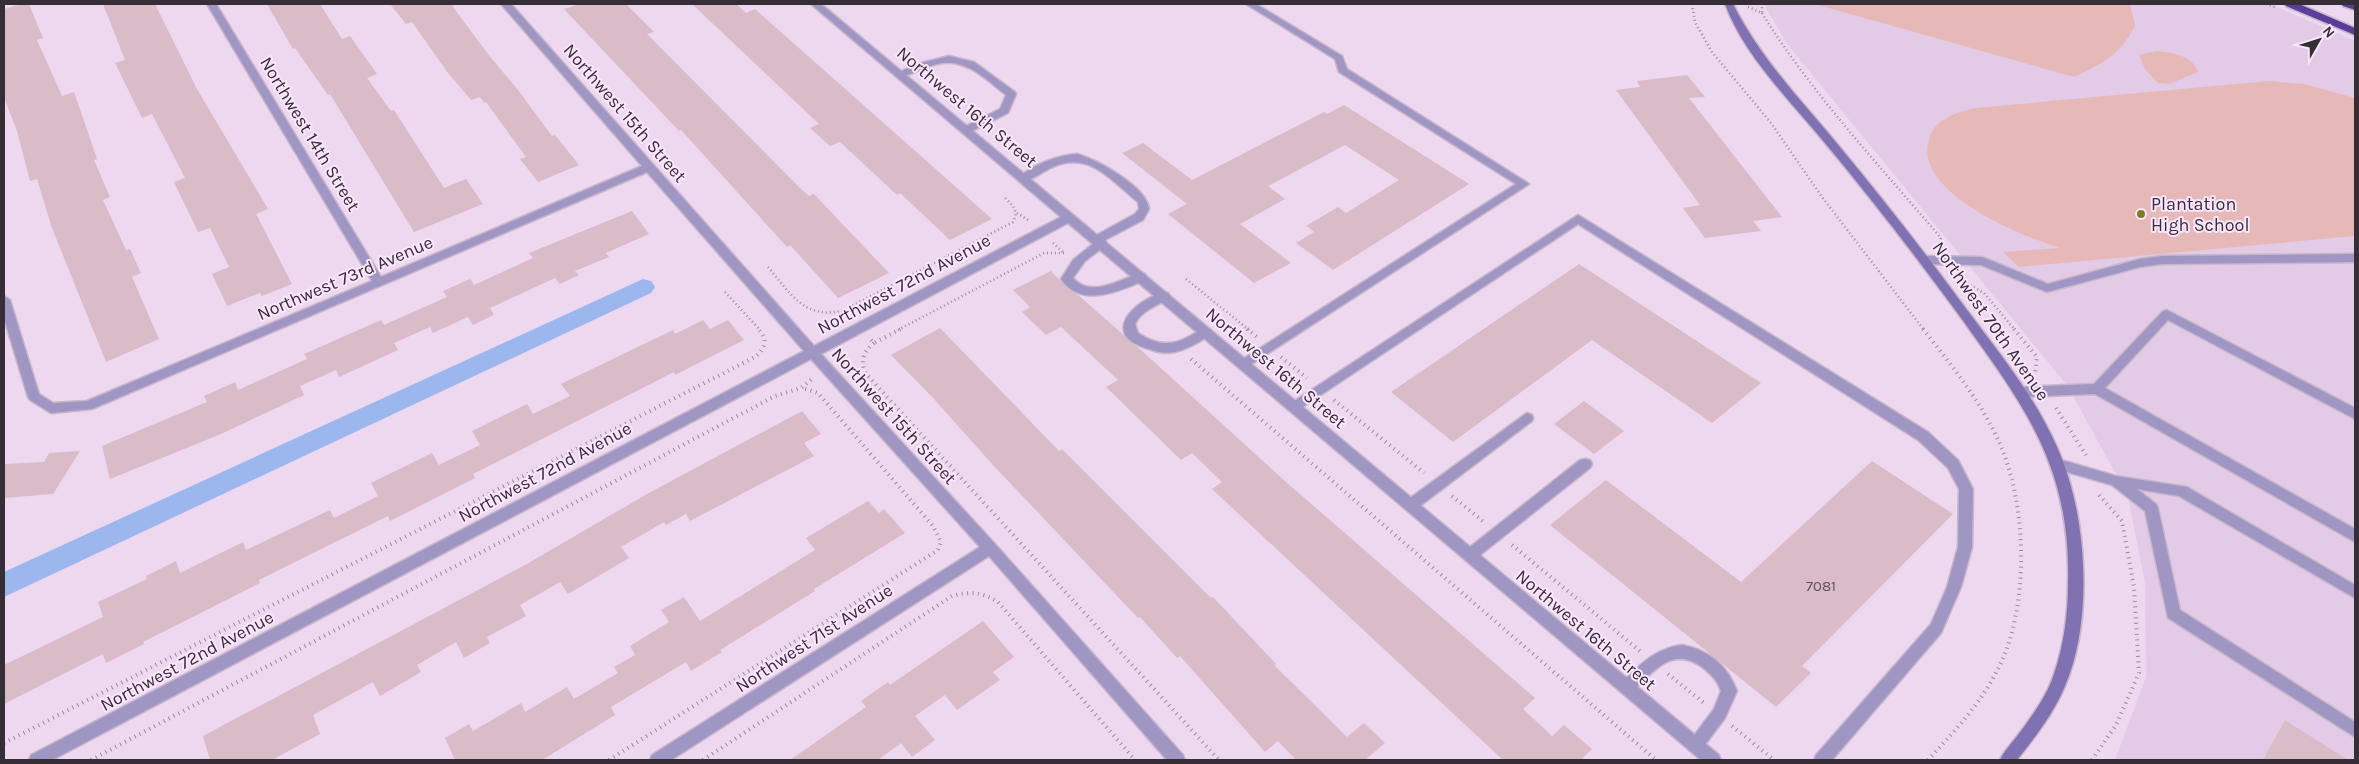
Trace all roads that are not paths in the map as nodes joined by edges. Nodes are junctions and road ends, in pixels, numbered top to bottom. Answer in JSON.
{"nodes":[{"id":1,"x":211,"y":4,"type":"edge"},
{"id":2,"x":506,"y":4,"type":"edge"},
{"id":3,"x":816,"y":4,"type":"edge"},
{"id":4,"x":1250,"y":4,"type":"edge"},
{"id":5,"x":1729,"y":4,"type":"edge"},
{"id":6,"x":2290,"y":4,"type":"edge"},
{"id":7,"x":2347,"y":4,"type":"edge"},
{"id":8,"x":2355,"y":7,"type":"edge"},
{"id":9,"x":2355,"y":32,"type":"edge"},
{"id":10,"x":900,"y":74,"type":"junction"},
{"id":11,"x":966,"y":130,"type":"junction"},
{"id":12,"x":649,"y":167,"type":"junction"},
{"id":13,"x":1024,"y":178,"type":"junction"},
{"id":14,"x":1070,"y":218,"type":"junction"},
{"id":15,"x":1099,"y":242,"type":"junction"},
{"id":16,"x":2355,"y":258,"type":"edge"},
{"id":17,"x":1925,"y":260,"type":"junction"},
{"id":18,"x":1141,"y":277,"type":"junction"},
{"id":19,"x":379,"y":283,"type":"junction"},
{"id":20,"x":1164,"y":296,"type":"junction"},
{"id":21,"x":4,"y":300,"type":"edge"},
{"id":22,"x":1206,"y":332,"type":"junction"},
{"id":23,"x":813,"y":353,"type":"junction"},
{"id":24,"x":1244,"y":364,"type":"junction"},
{"id":25,"x":2097,"y":389,"type":"junction"},
{"id":26,"x":2020,"y":392,"type":"junction"},
{"id":27,"x":1294,"y":407,"type":"junction"},
{"id":28,"x":2355,"y":414,"type":"edge"},
{"id":29,"x":1527,"y":418,"type":"dead end"},
{"id":30,"x":1585,"y":464,"type":"dead end"},
{"id":31,"x":2058,"y":464,"type":"junction"},
{"id":32,"x":2116,"y":481,"type":"junction"},
{"id":33,"x":1411,"y":505,"type":"junction"},
{"id":34,"x":2355,"y":536,"type":"edge"},
{"id":35,"x":990,"y":548,"type":"junction"},
{"id":36,"x":1470,"y":555,"type":"junction"},
{"id":37,"x":2355,"y":592,"type":"edge"},
{"id":38,"x":1627,"y":687,"type":"junction"},
{"id":39,"x":2355,"y":730,"type":"edge"},
{"id":40,"x":1695,"y":745,"type":"junction"},
{"id":41,"x":37,"y":760,"type":"edge"},
{"id":42,"x":658,"y":760,"type":"edge"},
{"id":43,"x":1177,"y":760,"type":"edge"},
{"id":44,"x":1713,"y":760,"type":"edge"},
{"id":45,"x":1822,"y":760,"type":"edge"},
{"id":46,"x":2008,"y":760,"type":"edge"}],
"edges":[{"from":1,"to":19,"type":"street","name":"Northwest 14th Street"},
{"from":2,"to":12,"type":"street","name":"Northwest 15th Street"},
{"from":3,"to":10,"type":"street","name":"Northwest 16th Street"},
{"from":4,"to":24,"type":"street"},
{"from":5,"to":17,"type":"street","name":"Northwest 70th Avenue"},
{"from":6,"to":9,"type":"highway"},
{"from":7,"to":8,"type":"highway"},
{"from":10,"to":11,"type":"street","name":"Northwest 16th Street"},
{"from":10,"to":11,"type":"street"},
{"from":11,"to":13,"type":"street","name":"Northwest 16th Street"},
{"from":12,"to":19,"type":"street","name":"Northwest 73rd Avenue"},
{"from":12,"to":23,"type":"street","name":"Northwest 15th Street"},
{"from":13,"to":14,"type":"street","name":"Northwest 16th Street"},
{"from":13,"to":15,"type":"street"},
{"from":14,"to":15,"type":"street","name":"Northwest 16th Street"},
{"from":14,"to":23,"type":"street","name":"Northwest 72nd Avenue"},
{"from":15,"to":18,"type":"street","name":"Northwest 16th Street"},
{"from":15,"to":18,"type":"street"},
{"from":16,"to":17,"type":"street"},
{"from":17,"to":26,"type":"street","name":"Northwest 70th Avenue"},
{"from":18,"to":20,"type":"street","name":"Northwest 16th Street"},
{"from":19,"to":21,"type":"street","name":"Northwest 73rd Avenue"},
{"from":20,"to":22,"type":"street","name":"Northwest 16th Street"},
{"from":20,"to":22,"type":"street"},
{"from":22,"to":24,"type":"street","name":"Northwest 16th Street"},
{"from":23,"to":35,"type":"street","name":"Northwest 15th Street"},
{"from":23,"to":41,"type":"street","name":"Northwest 72nd Avenue"},
{"from":24,"to":27,"type":"street","name":"Northwest 16th Street"},
{"from":25,"to":26,"type":"street"},
{"from":25,"to":28,"type":"street"},
{"from":25,"to":34,"type":"street"},
{"from":26,"to":31,"type":"street","name":"Northwest 70th Avenue"},
{"from":27,"to":33,"type":"street","name":"Northwest 16th Street"},
{"from":27,"to":45,"type":"street"},
{"from":29,"to":33,"type":"street"},
{"from":30,"to":36,"type":"street"},
{"from":31,"to":32,"type":"street"},
{"from":31,"to":46,"type":"street","name":"Northwest 70th Avenue"},
{"from":32,"to":37,"type":"street"},
{"from":32,"to":39,"type":"street"},
{"from":33,"to":36,"type":"street","name":"Northwest 16th Street"},
{"from":35,"to":42,"type":"street","name":"Northwest 71st Avenue"},
{"from":35,"to":43,"type":"street","name":"Northwest 15th Street"},
{"from":36,"to":38,"type":"street","name":"Northwest 16th Street"},
{"from":38,"to":40,"type":"street","name":"Northwest 16th Street"},
{"from":38,"to":40,"type":"street"},
{"from":40,"to":44,"type":"street","name":"Northwest 16th Street"}]}
